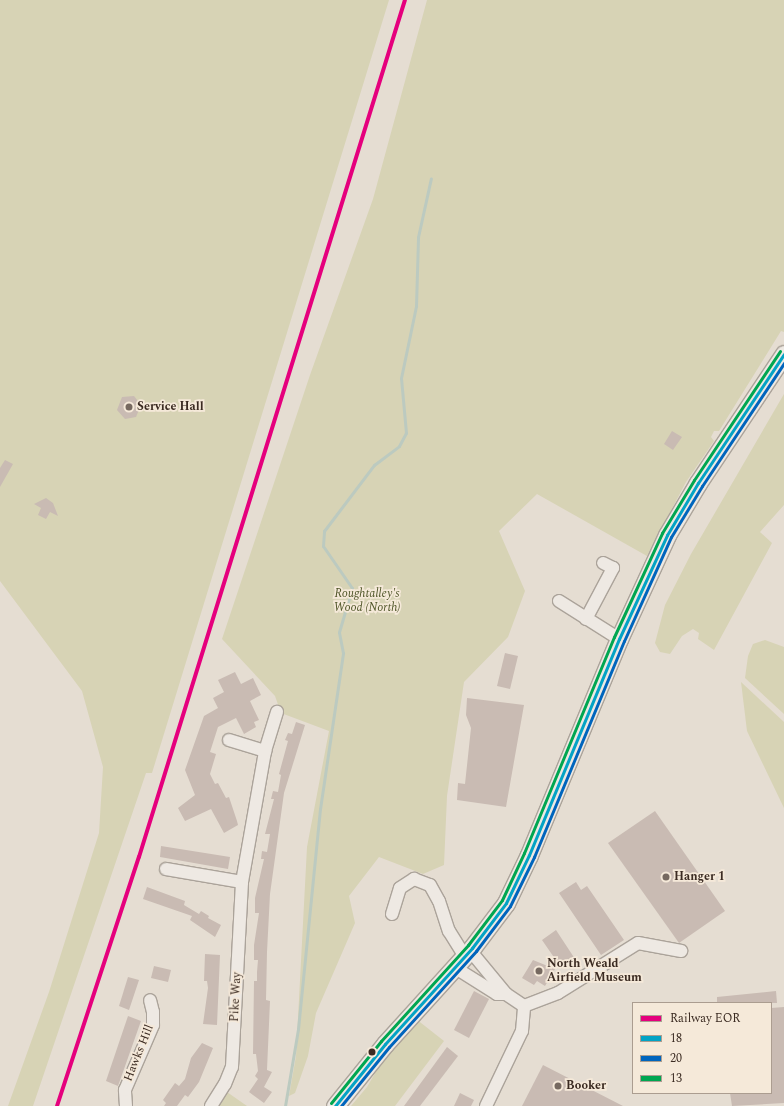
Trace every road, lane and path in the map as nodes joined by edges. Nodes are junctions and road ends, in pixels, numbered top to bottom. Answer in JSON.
{"nodes":[{"id":1,"x":784,"y":354,"type":"edge"},
{"id":2,"x":603,"y":563,"type":"dead end"},
{"id":3,"x":559,"y":601,"type":"dead end"},
{"id":4,"x":586,"y":618,"type":"junction"},
{"id":5,"x":619,"y":639,"type":"junction"},
{"id":6,"x":277,"y":712,"type":"dead end"},
{"id":7,"x":229,"y":740,"type":"dead end"},
{"id":8,"x":265,"y":751,"type":"junction"},
{"id":9,"x":166,"y":869,"type":"dead end"},
{"id":10,"x":242,"y":882,"type":"junction"},
{"id":11,"x":392,"y":914,"type":"dead end"},
{"id":12,"x":681,"y":951,"type":"dead end"},
{"id":13,"x":463,"y":957,"type":"junction"},
{"id":14,"x":506,"y":994,"type":"junction"},
{"id":15,"x":150,"y":1000,"type":"dead end"},
{"id":16,"x":524,"y":1006,"type":"junction"},
{"id":17,"x":126,"y":1106,"type":"edge"},
{"id":18,"x":211,"y":1106,"type":"edge"},
{"id":19,"x":335,"y":1106,"type":"edge"},
{"id":20,"x":486,"y":1106,"type":"edge"}],
"edges":[{"from":1,"to":5,"type":"main road"},
{"from":2,"to":4,"type":"street"},
{"from":3,"to":4,"type":"street"},
{"from":4,"to":5,"type":"street"},
{"from":5,"to":13,"type":"main road"},
{"from":6,"to":8,"type":"street","name":"Pike Way"},
{"from":7,"to":8,"type":"street"},
{"from":8,"to":10,"type":"street","name":"Pike Way"},
{"from":9,"to":10,"type":"street"},
{"from":10,"to":18,"type":"street","name":"Pike Way"},
{"from":11,"to":13,"type":"street"},
{"from":12,"to":16,"type":"street"},
{"from":13,"to":14,"type":"street"},
{"from":13,"to":14,"type":"street"},
{"from":13,"to":19,"type":"main road"},
{"from":14,"to":16,"type":"street"},
{"from":15,"to":17,"type":"street","name":"Hawks Hill"},
{"from":16,"to":20,"type":"street"}]}
